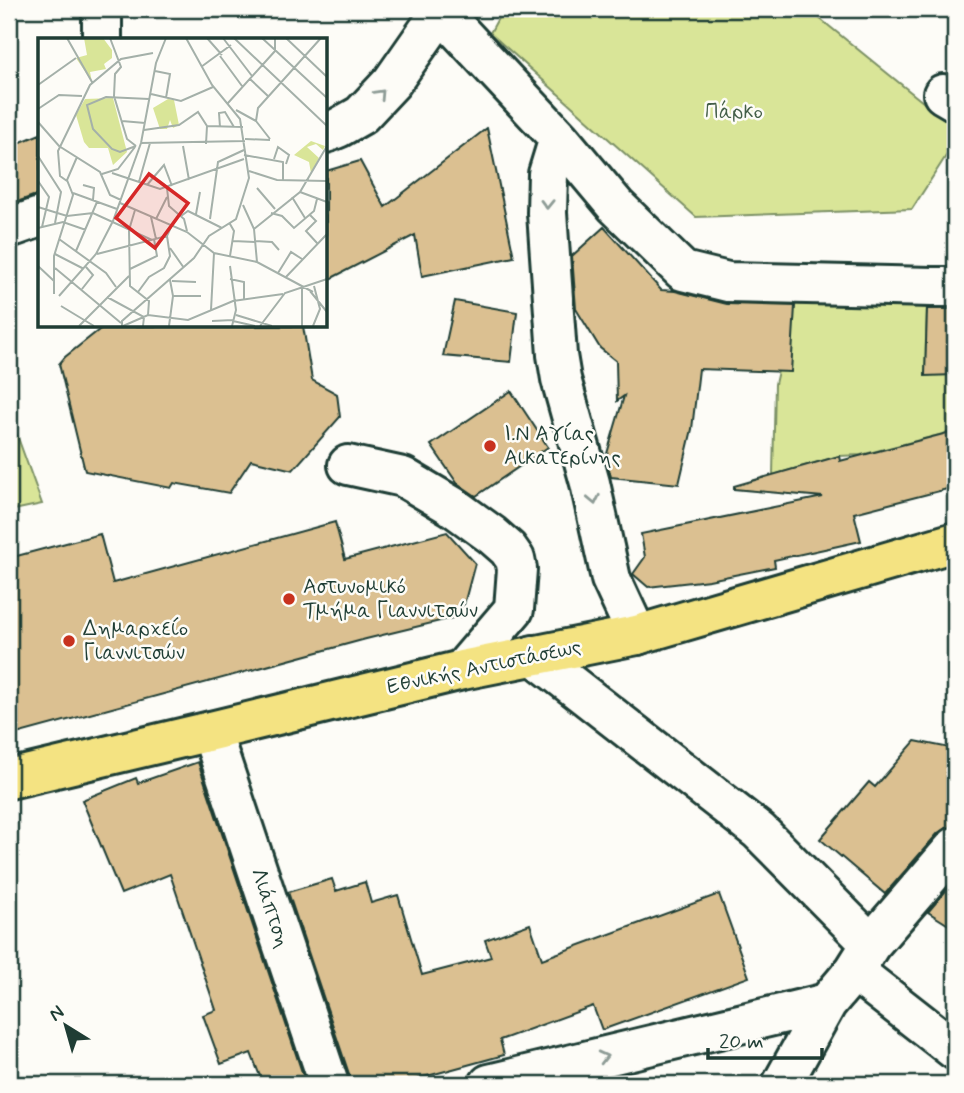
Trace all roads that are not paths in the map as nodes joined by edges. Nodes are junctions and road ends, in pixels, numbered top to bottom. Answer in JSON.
{"nodes":[{"id":1,"x":102,"y":9,"type":"edge"},
{"id":2,"x":442,"y":10,"type":"edge"},
{"id":3,"x":102,"y":38,"type":"edge"},
{"id":4,"x":327,"y":132,"type":"edge"},
{"id":5,"x":559,"y":138,"type":"junction"},
{"id":6,"x":38,"y":218,"type":"edge"},
{"id":7,"x":9,"y":228,"type":"edge"},
{"id":8,"x":955,"y":287,"type":"edge"},
{"id":9,"x":348,"y":465,"type":"dead end"},
{"id":10,"x":955,"y":542,"type":"edge"},
{"id":11,"x":636,"y":635,"type":"junction"},
{"id":12,"x":533,"y":655,"type":"junction"},
{"id":13,"x":463,"y":670,"type":"junction"},
{"id":14,"x":211,"y":731,"type":"junction"},
{"id":15,"x":9,"y":779,"type":"edge"},
{"id":16,"x":955,"y":847,"type":"edge"},
{"id":17,"x":862,"y":957,"type":"junction"},
{"id":18,"x":827,"y":1003,"type":"junction"},
{"id":19,"x":955,"y":1050,"type":"edge"},
{"id":20,"x":329,"y":1084,"type":"edge"},
{"id":21,"x":489,"y":1084,"type":"edge"},
{"id":22,"x":782,"y":1084,"type":"edge"}],
"edges":[{"from":1,"to":3,"type":"street"},
{"from":4,"to":2,"type":"street","one_way":true},
{"from":2,"to":5,"type":"street"},
{"from":5,"to":8,"type":"street"},
{"from":5,"to":11,"type":"street","one_way":true},
{"from":6,"to":7,"type":"street"},
{"from":9,"to":13,"type":"street"},
{"from":10,"to":11,"type":"main road","name":"Εθνικής Αντιστάσεως"},
{"from":11,"to":12,"type":"main road","name":"Εθνικής Αντιστάσεως"},
{"from":12,"to":13,"type":"main road","name":"Εθνικής Αντιστάσεως"},
{"from":12,"to":17,"type":"street"},
{"from":13,"to":14,"type":"main road","name":"Εθνικής Αντιστάσεως"},
{"from":14,"to":15,"type":"main road","name":"Εθνικής Αντιστάσεως"},
{"from":14,"to":20,"type":"street","name":"Λιάπτση"},
{"from":16,"to":17,"type":"street"},
{"from":17,"to":18,"type":"street"},
{"from":17,"to":19,"type":"street"},
{"from":21,"to":18,"type":"street","one_way":true},
{"from":18,"to":22,"type":"street"}]}
